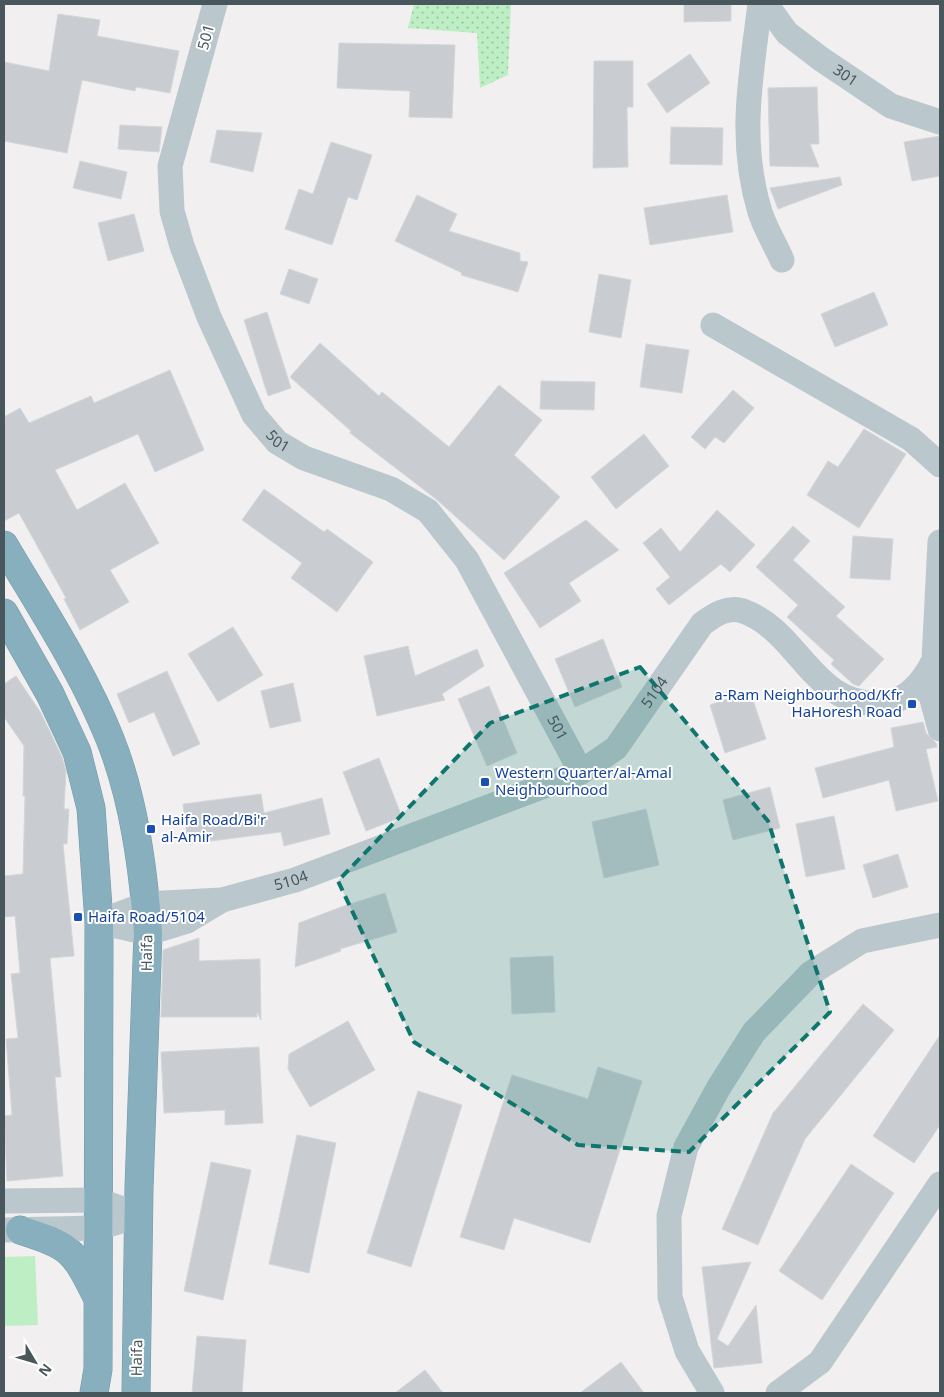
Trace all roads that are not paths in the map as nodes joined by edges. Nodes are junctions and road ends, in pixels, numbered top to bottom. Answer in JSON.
{"nodes":[{"id":1,"x":215,"y":4,"type":"edge"},
{"id":2,"x":760,"y":4,"type":"edge"},
{"id":3,"x":766,"y":4,"type":"edge"},
{"id":4,"x":940,"y":122,"type":"edge"},
{"id":5,"x":782,"y":260,"type":"dead end"},
{"id":6,"x":713,"y":325,"type":"dead end"},
{"id":7,"x":940,"y":465,"type":"edge"},
{"id":8,"x":940,"y":542,"type":"edge"},
{"id":9,"x":4,"y":546,"type":"edge"},
{"id":10,"x":4,"y":613,"type":"edge"},
{"id":11,"x":926,"y":677,"type":"junction"},
{"id":12,"x":940,"y":729,"type":"edge"},
{"id":13,"x":582,"y":772,"type":"junction"},
{"id":14,"x":222,"y":900,"type":"junction"},
{"id":15,"x":146,"y":904,"type":"junction"},
{"id":16,"x":99,"y":922,"type":"junction"},
{"id":17,"x":940,"y":924,"type":"edge"},
{"id":18,"x":148,"y":933,"type":"junction"},
{"id":19,"x":940,"y":1184,"type":"edge"},
{"id":20,"x":98,"y":1200,"type":"junction"},
{"id":21,"x":4,"y":1201,"type":"edge"},
{"id":22,"x":139,"y":1215,"type":"junction"},
{"id":23,"x":98,"y":1228,"type":"junction"},
{"id":24,"x":12,"y":1230,"type":"edge"},
{"id":25,"x":98,"y":1299,"type":"junction"},
{"id":26,"x":94,"y":1393,"type":"edge"},
{"id":27,"x":136,"y":1393,"type":"edge"},
{"id":28,"x":712,"y":1393,"type":"edge"},
{"id":29,"x":778,"y":1393,"type":"edge"}],
"edges":[{"from":1,"to":13,"type":"street","name":"501"},
{"from":2,"to":5,"type":"street"},
{"from":3,"to":4,"type":"street","name":"301"},
{"from":6,"to":7,"type":"street"},
{"from":8,"to":11,"type":"street","name":"5104"},
{"from":9,"to":15,"type":"highway","name":"Haifa"},
{"from":10,"to":16,"type":"highway"},
{"from":11,"to":12,"type":"street"},
{"from":11,"to":13,"type":"street","name":"5104"},
{"from":13,"to":14,"type":"street","name":"5104"},
{"from":14,"to":15,"type":"street","name":"5104"},
{"from":14,"to":18,"type":"street","name":"5104"},
{"from":15,"to":16,"type":"street","name":"5104"},
{"from":15,"to":18,"type":"highway","name":"Haifa"},
{"from":16,"to":18,"type":"street","name":"5104"},
{"from":16,"to":20,"type":"highway"},
{"from":17,"to":28,"type":"street"},
{"from":18,"to":22,"type":"highway","name":"Haifa"},
{"from":19,"to":29,"type":"street"},
{"from":20,"to":21,"type":"street"},
{"from":20,"to":22,"type":"street"},
{"from":20,"to":23,"type":"highway"},
{"from":22,"to":23,"type":"street"},
{"from":22,"to":27,"type":"highway","name":"Haifa"},
{"from":23,"to":24,"type":"street"},
{"from":23,"to":25,"type":"highway"},
{"from":24,"to":25,"type":"highway"},
{"from":25,"to":26,"type":"highway"}]}
